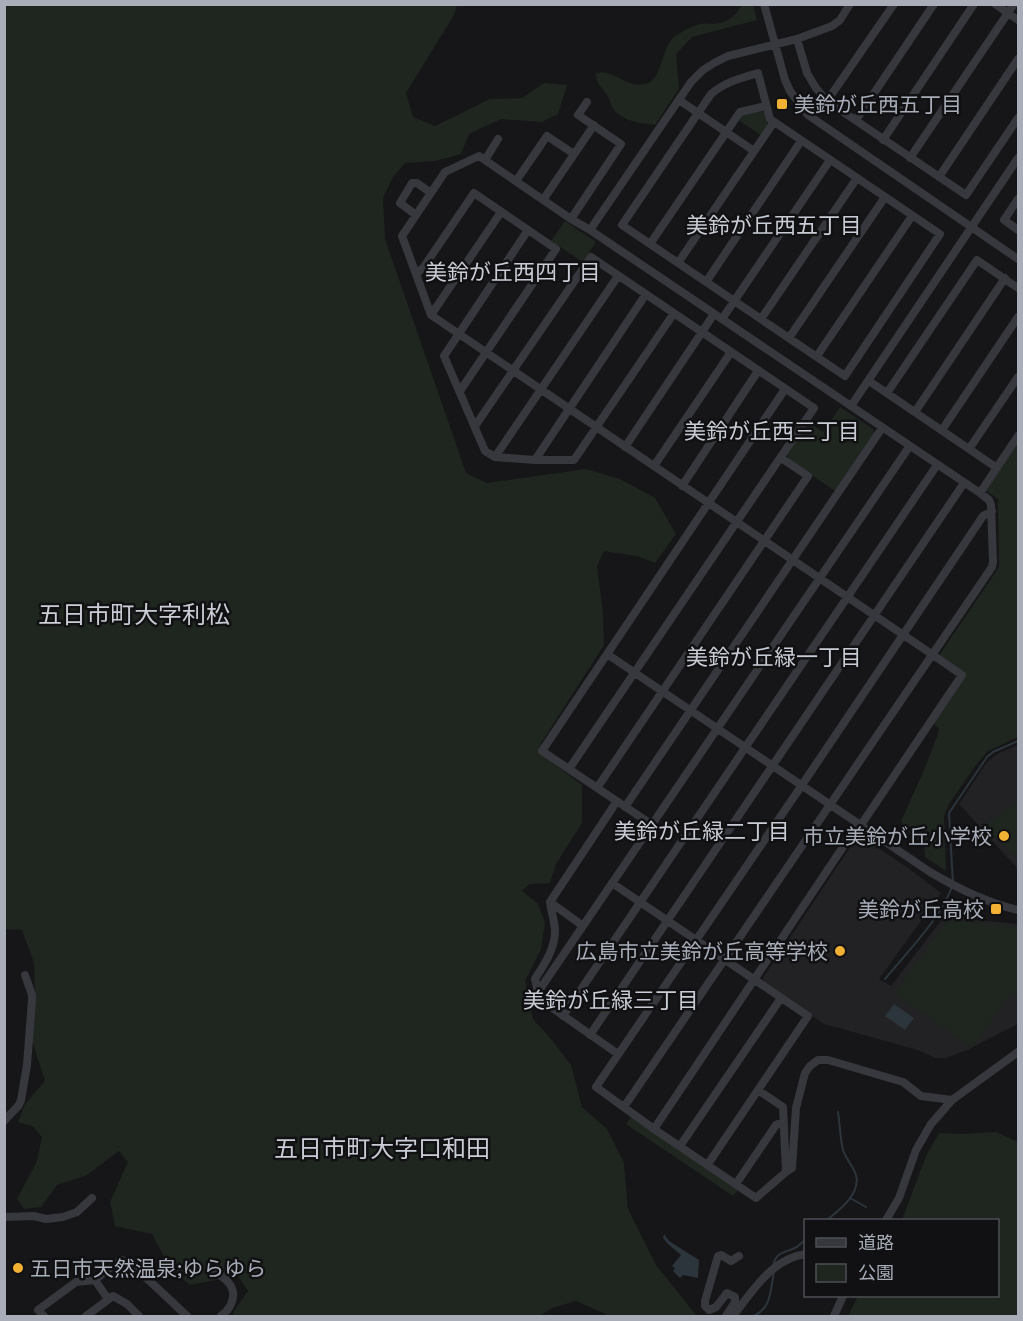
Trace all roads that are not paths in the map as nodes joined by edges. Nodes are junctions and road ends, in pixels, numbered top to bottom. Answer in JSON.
{"nodes":[{"id":1,"x":764,"y":4,"type":"edge"},
{"id":2,"x":894,"y":4,"type":"edge"},
{"id":3,"x":934,"y":4,"type":"edge"},
{"id":4,"x":974,"y":4,"type":"edge"},
{"id":5,"x":995,"y":4,"type":"edge"},
{"id":6,"x":1014,"y":4,"type":"edge"},
{"id":7,"x":846,"y":6,"type":"edge"},
{"id":8,"x":1008,"y":14,"type":"junction"},
{"id":9,"x":1018,"y":20,"type":"edge"},
{"id":10,"x":798,"y":39,"type":"junction"},
{"id":11,"x":775,"y":44,"type":"junction"},
{"id":12,"x":1018,"y":59,"type":"edge"},
{"id":13,"x":679,"y":100,"type":"junction"},
{"id":14,"x":827,"y":101,"type":"junction"},
{"id":15,"x":587,"y":102,"type":"dead end"},
{"id":16,"x":766,"y":106,"type":"junction"},
{"id":17,"x":698,"y":112,"type":"junction"},
{"id":18,"x":1018,"y":118,"type":"edge"},
{"id":19,"x":856,"y":120,"type":"junction"},
{"id":20,"x":774,"y":122,"type":"junction"},
{"id":21,"x":594,"y":125,"type":"junction"},
{"id":22,"x":726,"y":132,"type":"junction"},
{"id":23,"x":498,"y":139,"type":"dead end"},
{"id":24,"x":883,"y":140,"type":"junction"},
{"id":25,"x":801,"y":141,"type":"junction"},
{"id":26,"x":754,"y":151,"type":"junction"},
{"id":27,"x":574,"y":154,"type":"junction"},
{"id":28,"x":910,"y":158,"type":"junction"},
{"id":29,"x":1018,"y":158,"type":"edge"},
{"id":30,"x":485,"y":160,"type":"junction"},
{"id":31,"x":830,"y":160,"type":"junction"},
{"id":32,"x":939,"y":177,"type":"junction"},
{"id":33,"x":857,"y":178,"type":"junction"},
{"id":34,"x":516,"y":181,"type":"junction"},
{"id":35,"x":431,"y":193,"type":"junction"},
{"id":36,"x":885,"y":197,"type":"junction"},
{"id":37,"x":1018,"y":199,"type":"edge"},
{"id":38,"x":543,"y":200,"type":"junction"},
{"id":39,"x":501,"y":212,"type":"junction"},
{"id":40,"x":416,"y":215,"type":"junction"},
{"id":41,"x":912,"y":216,"type":"junction"},
{"id":42,"x":571,"y":219,"type":"junction"},
{"id":43,"x":972,"y":227,"type":"junction"},
{"id":44,"x":528,"y":230,"type":"junction"},
{"id":45,"x":590,"y":230,"type":"junction"},
{"id":46,"x":1018,"y":230,"type":"edge"},
{"id":47,"x":650,"y":244,"type":"junction"},
{"id":48,"x":1018,"y":259,"type":"edge"},
{"id":49,"x":678,"y":263,"type":"junction"},
{"id":50,"x":416,"y":274,"type":"junction"},
{"id":51,"x":618,"y":276,"type":"junction"},
{"id":52,"x":1005,"y":278,"type":"junction"},
{"id":53,"x":706,"y":282,"type":"junction"},
{"id":54,"x":1018,"y":288,"type":"edge"},
{"id":55,"x":646,"y":294,"type":"junction"},
{"id":56,"x":734,"y":301,"type":"junction"},
{"id":57,"x":674,"y":313,"type":"junction"},
{"id":58,"x":431,"y":315,"type":"junction"},
{"id":59,"x":1018,"y":316,"type":"edge"},
{"id":60,"x":718,"y":317,"type":"junction"},
{"id":61,"x":761,"y":319,"type":"junction"},
{"id":62,"x":702,"y":332,"type":"junction"},
{"id":63,"x":458,"y":334,"type":"junction"},
{"id":64,"x":789,"y":338,"type":"junction"},
{"id":65,"x":732,"y":352,"type":"junction"},
{"id":66,"x":486,"y":353,"type":"junction"},
{"id":67,"x":817,"y":357,"type":"junction"},
{"id":68,"x":758,"y":370,"type":"junction"},
{"id":69,"x":513,"y":371,"type":"junction"},
{"id":70,"x":1018,"y":377,"type":"edge"},
{"id":71,"x":869,"y":381,"type":"junction"},
{"id":72,"x":786,"y":389,"type":"junction"},
{"id":73,"x":460,"y":390,"type":"junction"},
{"id":74,"x":541,"y":390,"type":"junction"},
{"id":75,"x":887,"y":393,"type":"junction"},
{"id":76,"x":851,"y":406,"type":"junction"},
{"id":77,"x":569,"y":409,"type":"junction"},
{"id":78,"x":915,"y":412,"type":"junction"},
{"id":79,"x":475,"y":426,"type":"junction"},
{"id":80,"x":596,"y":428,"type":"junction"},
{"id":81,"x":882,"y":428,"type":"junction"},
{"id":82,"x":942,"y":430,"type":"junction"},
{"id":83,"x":1018,"y":436,"type":"edge"},
{"id":84,"x":625,"y":447,"type":"junction"},
{"id":85,"x":909,"y":447,"type":"junction"},
{"id":86,"x":969,"y":449,"type":"junction"},
{"id":87,"x":495,"y":457,"type":"junction"},
{"id":88,"x":781,"y":458,"type":"junction"},
{"id":89,"x":535,"y":460,"type":"junction"},
{"id":90,"x":937,"y":465,"type":"junction"},
{"id":91,"x":654,"y":466,"type":"junction"},
{"id":92,"x":997,"y":468,"type":"junction"},
{"id":93,"x":964,"y":483,"type":"junction"},
{"id":94,"x":682,"y":486,"type":"junction"},
{"id":95,"x":980,"y":494,"type":"junction"},
{"id":96,"x":709,"y":504,"type":"junction"},
{"id":97,"x":992,"y":511,"type":"junction"},
{"id":98,"x":737,"y":523,"type":"junction"},
{"id":99,"x":764,"y":541,"type":"junction"},
{"id":100,"x":793,"y":561,"type":"junction"},
{"id":101,"x":819,"y":579,"type":"junction"},
{"id":102,"x":847,"y":597,"type":"junction"},
{"id":103,"x":874,"y":616,"type":"junction"},
{"id":104,"x":902,"y":635,"type":"junction"},
{"id":105,"x":607,"y":654,"type":"junction"},
{"id":106,"x":933,"y":655,"type":"junction"},
{"id":107,"x":634,"y":673,"type":"junction"},
{"id":108,"x":662,"y":691,"type":"junction"},
{"id":109,"x":691,"y":710,"type":"junction"},
{"id":110,"x":717,"y":728,"type":"junction"},
{"id":111,"x":746,"y":747,"type":"junction"},
{"id":112,"x":773,"y":766,"type":"junction"},
{"id":113,"x":569,"y":769,"type":"junction"},
{"id":114,"x":802,"y":785,"type":"junction"},
{"id":115,"x":597,"y":788,"type":"junction"},
{"id":116,"x":617,"y":801,"type":"junction"},
{"id":117,"x":830,"y":804,"type":"junction"},
{"id":118,"x":625,"y":807,"type":"junction"},
{"id":119,"x":651,"y":824,"type":"junction"},
{"id":120,"x":859,"y":824,"type":"junction"},
{"id":121,"x":612,"y":883,"type":"junction"},
{"id":122,"x":550,"y":902,"type":"junction"},
{"id":123,"x":641,"y":902,"type":"junction"},
{"id":124,"x":1018,"y":910,"type":"edge"},
{"id":125,"x":668,"y":920,"type":"junction"},
{"id":126,"x":583,"y":926,"type":"junction"},
{"id":127,"x":696,"y":939,"type":"junction"},
{"id":128,"x":724,"y":958,"type":"junction"},
{"id":129,"x":25,"y":975,"type":"dead end"},
{"id":130,"x":755,"y":979,"type":"junction"},
{"id":131,"x":538,"y":992,"type":"junction"},
{"id":132,"x":782,"y":998,"type":"junction"},
{"id":133,"x":563,"y":1017,"type":"junction"},
{"id":134,"x":590,"y":1035,"type":"junction"},
{"id":135,"x":1018,"y":1052,"type":"edge"},
{"id":136,"x":618,"y":1054,"type":"junction"},
{"id":137,"x":758,"y":1090,"type":"junction"},
{"id":138,"x":952,"y":1100,"type":"junction"},
{"id":139,"x":624,"y":1107,"type":"junction"},
{"id":140,"x":4,"y":1121,"type":"edge"},
{"id":141,"x":783,"y":1122,"type":"junction"},
{"id":142,"x":654,"y":1129,"type":"junction"},
{"id":143,"x":680,"y":1146,"type":"junction"},
{"id":144,"x":708,"y":1164,"type":"junction"},
{"id":145,"x":786,"y":1172,"type":"junction"},
{"id":146,"x":736,"y":1184,"type":"junction"},
{"id":147,"x":92,"y":1198,"type":"dead end"},
{"id":148,"x":4,"y":1217,"type":"edge"},
{"id":149,"x":887,"y":1219,"type":"edge"},
{"id":150,"x":804,"y":1254,"type":"edge"},
{"id":151,"x":739,"y":1256,"type":"dead end"},
{"id":152,"x":210,"y":1270,"type":"dead end"},
{"id":153,"x":95,"y":1280,"type":"junction"},
{"id":154,"x":843,"y":1297,"type":"edge"},
{"id":155,"x":108,"y":1299,"type":"junction"},
{"id":156,"x":44,"y":1317,"type":"edge"},
{"id":157,"x":86,"y":1317,"type":"edge"},
{"id":158,"x":140,"y":1317,"type":"edge"},
{"id":159,"x":187,"y":1317,"type":"edge"},
{"id":160,"x":221,"y":1317,"type":"edge"},
{"id":161,"x":726,"y":1317,"type":"edge"},
{"id":162,"x":733,"y":1317,"type":"edge"},
{"id":163,"x":834,"y":1317,"type":"edge"}],
"edges":[{"from":1,"to":11,"type":"street"},
{"from":2,"to":14,"type":"street"},
{"from":3,"to":19,"type":"street"},
{"from":4,"to":24,"type":"street"},
{"from":5,"to":8,"type":"street"},
{"from":6,"to":8,"type":"street"},
{"from":7,"to":10,"type":"street"},
{"from":8,"to":9,"type":"street"},
{"from":8,"to":28,"type":"street"},
{"from":10,"to":11,"type":"street"},
{"from":10,"to":14,"type":"street"},
{"from":11,"to":13,"type":"street"},
{"from":11,"to":43,"type":"street"},
{"from":12,"to":32,"type":"street"},
{"from":13,"to":17,"type":"street"},
{"from":13,"to":45,"type":"street"},
{"from":14,"to":19,"type":"street"},
{"from":15,"to":21,"type":"street"},
{"from":16,"to":17,"type":"street"},
{"from":16,"to":20,"type":"street"},
{"from":16,"to":22,"type":"street"},
{"from":17,"to":22,"type":"street"},
{"from":17,"to":47,"type":"street"},
{"from":18,"to":32,"type":"street"},
{"from":19,"to":24,"type":"street"},
{"from":20,"to":25,"type":"street"},
{"from":20,"to":26,"type":"street"},
{"from":21,"to":27,"type":"street"},
{"from":21,"to":42,"type":"street"},
{"from":22,"to":26,"type":"street"},
{"from":22,"to":47,"type":"street"},
{"from":23,"to":30,"type":"street"},
{"from":24,"to":28,"type":"street"},
{"from":25,"to":31,"type":"street"},
{"from":25,"to":53,"type":"street"},
{"from":26,"to":49,"type":"street"},
{"from":27,"to":34,"type":"street"},
{"from":27,"to":38,"type":"street"},
{"from":28,"to":32,"type":"street"},
{"from":29,"to":43,"type":"street"},
{"from":30,"to":34,"type":"street"},
{"from":30,"to":35,"type":"street"},
{"from":31,"to":33,"type":"street"},
{"from":31,"to":56,"type":"street"},
{"from":33,"to":36,"type":"street"},
{"from":33,"to":61,"type":"street"},
{"from":34,"to":38,"type":"street"},
{"from":35,"to":40,"type":"street"},
{"from":35,"to":40,"type":"street"},
{"from":36,"to":41,"type":"street"},
{"from":36,"to":64,"type":"street"},
{"from":37,"to":46,"type":"street"},
{"from":38,"to":42,"type":"street"},
{"from":39,"to":44,"type":"street"},
{"from":39,"to":50,"type":"street"},
{"from":39,"to":58,"type":"street"},
{"from":40,"to":50,"type":"street"},
{"from":41,"to":67,"type":"street"},
{"from":41,"to":67,"type":"street"},
{"from":42,"to":45,"type":"street"},
{"from":43,"to":48,"type":"street"},
{"from":43,"to":71,"type":"street"},
{"from":44,"to":63,"type":"street"},
{"from":44,"to":66,"type":"street"},
{"from":45,"to":60,"type":"street"},
{"from":47,"to":49,"type":"street"},
{"from":49,"to":53,"type":"street"},
{"from":50,"to":58,"type":"street"},
{"from":51,"to":55,"type":"street"},
{"from":51,"to":69,"type":"street"},
{"from":51,"to":74,"type":"street"},
{"from":52,"to":54,"type":"street"},
{"from":52,"to":75,"type":"street"},
{"from":52,"to":78,"type":"street"},
{"from":53,"to":56,"type":"street"},
{"from":55,"to":57,"type":"street"},
{"from":55,"to":77,"type":"street"},
{"from":56,"to":60,"type":"street"},
{"from":56,"to":61,"type":"street"},
{"from":57,"to":62,"type":"street"},
{"from":57,"to":80,"type":"street"},
{"from":58,"to":63,"type":"street"},
{"from":59,"to":82,"type":"street"},
{"from":60,"to":62,"type":"street"},
{"from":60,"to":76,"type":"street"},
{"from":61,"to":64,"type":"street"},
{"from":62,"to":65,"type":"street"},
{"from":62,"to":84,"type":"street"},
{"from":63,"to":66,"type":"street"},
{"from":63,"to":73,"type":"street"},
{"from":64,"to":67,"type":"street"},
{"from":65,"to":68,"type":"street"},
{"from":65,"to":91,"type":"street"},
{"from":66,"to":69,"type":"street"},
{"from":66,"to":73,"type":"street"},
{"from":68,"to":72,"type":"street"},
{"from":68,"to":94,"type":"street"},
{"from":69,"to":74,"type":"street"},
{"from":69,"to":79,"type":"street"},
{"from":70,"to":86,"type":"street"},
{"from":71,"to":75,"type":"street"},
{"from":71,"to":76,"type":"street"},
{"from":72,"to":88,"type":"street"},
{"from":72,"to":96,"type":"street"},
{"from":73,"to":79,"type":"street"},
{"from":74,"to":77,"type":"street"},
{"from":74,"to":87,"type":"street"},
{"from":75,"to":78,"type":"street"},
{"from":76,"to":81,"type":"street"},
{"from":77,"to":80,"type":"street"},
{"from":77,"to":89,"type":"street"},
{"from":78,"to":82,"type":"street"},
{"from":79,"to":87,"type":"street"},
{"from":80,"to":84,"type":"street"},
{"from":80,"to":89,"type":"street"},
{"from":81,"to":85,"type":"street"},
{"from":81,"to":100,"type":"street"},
{"from":82,"to":86,"type":"street"},
{"from":83,"to":92,"type":"street"},
{"from":84,"to":91,"type":"street"},
{"from":85,"to":90,"type":"street"},
{"from":85,"to":101,"type":"street"},
{"from":86,"to":92,"type":"street"},
{"from":87,"to":89,"type":"street"},
{"from":88,"to":98,"type":"street"},
{"from":88,"to":99,"type":"street"},
{"from":90,"to":93,"type":"street"},
{"from":90,"to":102,"type":"street"},
{"from":91,"to":94,"type":"street"},
{"from":92,"to":95,"type":"street"},
{"from":93,"to":95,"type":"street"},
{"from":93,"to":103,"type":"street"},
{"from":94,"to":96,"type":"street"},
{"from":95,"to":97,"type":"street"},
{"from":96,"to":98,"type":"street"},
{"from":96,"to":105,"type":"street"},
{"from":97,"to":104,"type":"street"},
{"from":97,"to":106,"type":"street"},
{"from":98,"to":99,"type":"street"},
{"from":98,"to":107,"type":"street"},
{"from":99,"to":100,"type":"street"},
{"from":99,"to":108,"type":"street"},
{"from":100,"to":101,"type":"street"},
{"from":100,"to":109,"type":"street"},
{"from":101,"to":102,"type":"street"},
{"from":101,"to":110,"type":"street"},
{"from":102,"to":103,"type":"street"},
{"from":102,"to":111,"type":"street"},
{"from":103,"to":104,"type":"street"},
{"from":103,"to":112,"type":"street"},
{"from":104,"to":106,"type":"street"},
{"from":104,"to":114,"type":"street"},
{"from":105,"to":107,"type":"street"},
{"from":105,"to":113,"type":"street"},
{"from":106,"to":117,"type":"street"},
{"from":106,"to":120,"type":"street"},
{"from":107,"to":108,"type":"street"},
{"from":107,"to":113,"type":"street"},
{"from":108,"to":109,"type":"street"},
{"from":108,"to":115,"type":"street"},
{"from":109,"to":110,"type":"street"},
{"from":109,"to":118,"type":"street"},
{"from":110,"to":111,"type":"street"},
{"from":110,"to":119,"type":"street"},
{"from":111,"to":112,"type":"street"},
{"from":111,"to":123,"type":"street"},
{"from":112,"to":114,"type":"street"},
{"from":112,"to":125,"type":"street"},
{"from":113,"to":115,"type":"street"},
{"from":114,"to":117,"type":"street"},
{"from":114,"to":127,"type":"street"},
{"from":115,"to":116,"type":"street"},
{"from":116,"to":118,"type":"street"},
{"from":116,"to":122,"type":"street"},
{"from":117,"to":120,"type":"street"},
{"from":117,"to":128,"type":"street"},
{"from":118,"to":119,"type":"street"},
{"from":119,"to":121,"type":"street"},
{"from":120,"to":124,"type":"street"},
{"from":120,"to":130,"type":"street"},
{"from":121,"to":123,"type":"street"},
{"from":121,"to":126,"type":"street"},
{"from":122,"to":126,"type":"street"},
{"from":122,"to":131,"type":"street"},
{"from":123,"to":125,"type":"street"},
{"from":123,"to":133,"type":"street"},
{"from":125,"to":127,"type":"street"},
{"from":125,"to":134,"type":"street"},
{"from":126,"to":131,"type":"street"},
{"from":127,"to":128,"type":"street"},
{"from":127,"to":136,"type":"street"},
{"from":128,"to":130,"type":"street"},
{"from":128,"to":139,"type":"street"},
{"from":129,"to":140,"type":"street"},
{"from":130,"to":132,"type":"street"},
{"from":130,"to":142,"type":"street"},
{"from":131,"to":133,"type":"street"},
{"from":132,"to":137,"type":"street"},
{"from":132,"to":143,"type":"street"},
{"from":133,"to":134,"type":"street"},
{"from":134,"to":136,"type":"street"},
{"from":135,"to":138,"type":"street"},
{"from":136,"to":139,"type":"street"},
{"from":137,"to":141,"type":"street"},
{"from":137,"to":144,"type":"street"},
{"from":138,"to":145,"type":"street"},
{"from":138,"to":149,"type":"street"},
{"from":139,"to":142,"type":"street"},
{"from":141,"to":145,"type":"street"},
{"from":141,"to":146,"type":"street"},
{"from":142,"to":143,"type":"street"},
{"from":143,"to":144,"type":"street"},
{"from":144,"to":146,"type":"street"},
{"from":145,"to":146,"type":"street"},
{"from":147,"to":148,"type":"street"},
{"from":150,"to":162,"type":"street"},
{"from":151,"to":161,"type":"street"},
{"from":152,"to":160,"type":"street"},
{"from":153,"to":155,"type":"street"},
{"from":153,"to":156,"type":"street"},
{"from":153,"to":159,"type":"street"},
{"from":154,"to":163,"type":"street"},
{"from":155,"to":157,"type":"street"},
{"from":155,"to":158,"type":"street"}]}
